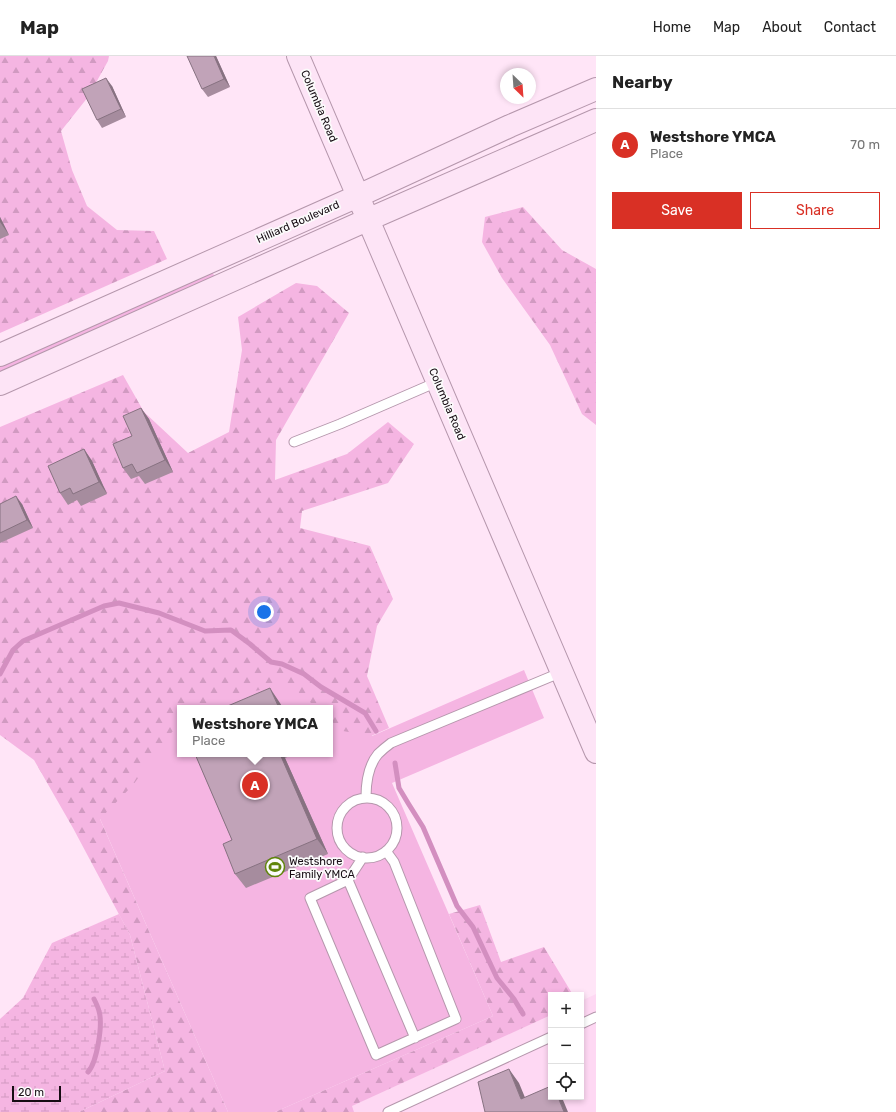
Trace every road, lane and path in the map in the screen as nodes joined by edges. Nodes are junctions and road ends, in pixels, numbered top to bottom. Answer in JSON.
{"nodes":[{"id":1,"x":298,"y":56,"type":"edge"},
{"id":2,"x":596,"y":89,"type":"edge"},
{"id":3,"x":596,"y":120,"type":"edge"},
{"id":4,"x":358,"y":196,"type":"junction"},
{"id":5,"x":367,"y":220,"type":"junction"},
{"id":6,"x":0,"y":355,"type":"edge"},
{"id":7,"x":437,"y":382,"type":"junction"},
{"id":8,"x":0,"y":384,"type":"edge"},
{"id":9,"x":294,"y":442,"type":"dead end"},
{"id":10,"x":562,"y":672,"type":"junction"},
{"id":11,"x":596,"y":752,"type":"edge"},
{"id":12,"x":366,"y":797,"type":"junction"},
{"id":13,"x":386,"y":850,"type":"junction"},
{"id":14,"x":363,"y":857,"type":"junction"},
{"id":15,"x":348,"y":880,"type":"junction"},
{"id":16,"x":596,"y":1017,"type":"edge"},
{"id":17,"x":584,"y":1023,"type":"edge"},
{"id":18,"x":415,"y":1038,"type":"junction"},
{"id":19,"x":548,"y":1038,"type":"edge"},
{"id":20,"x":388,"y":1112,"type":"edge"}],
"edges":[{"from":1,"to":4,"type":"main road","name":"Columbia Road"},
{"from":2,"to":4,"type":"main road","name":"Hilliard Boulevard"},
{"from":3,"to":5,"type":"main road"},
{"from":4,"to":5,"type":"main road","name":"Columbia Road"},
{"from":4,"to":6,"type":"main road","name":"Hilliard Boulevard"},
{"from":5,"to":7,"type":"main road","name":"Columbia Road"},
{"from":5,"to":8,"type":"main road"},
{"from":7,"to":9,"type":"lane"},
{"from":7,"to":10,"type":"main road","name":"Columbia Road"},
{"from":10,"to":11,"type":"main road","name":"Columbia Road"},
{"from":10,"to":12,"type":"lane"},
{"from":12,"to":13,"type":"lane"},
{"from":12,"to":14,"type":"lane"},
{"from":13,"to":14,"type":"lane"},
{"from":13,"to":18,"type":"lane"},
{"from":14,"to":15,"type":"lane"},
{"from":15,"to":18,"type":"lane"},
{"from":15,"to":18,"type":"lane"},
{"from":16,"to":17,"type":"lane"},
{"from":19,"to":20,"type":"lane"}]}
